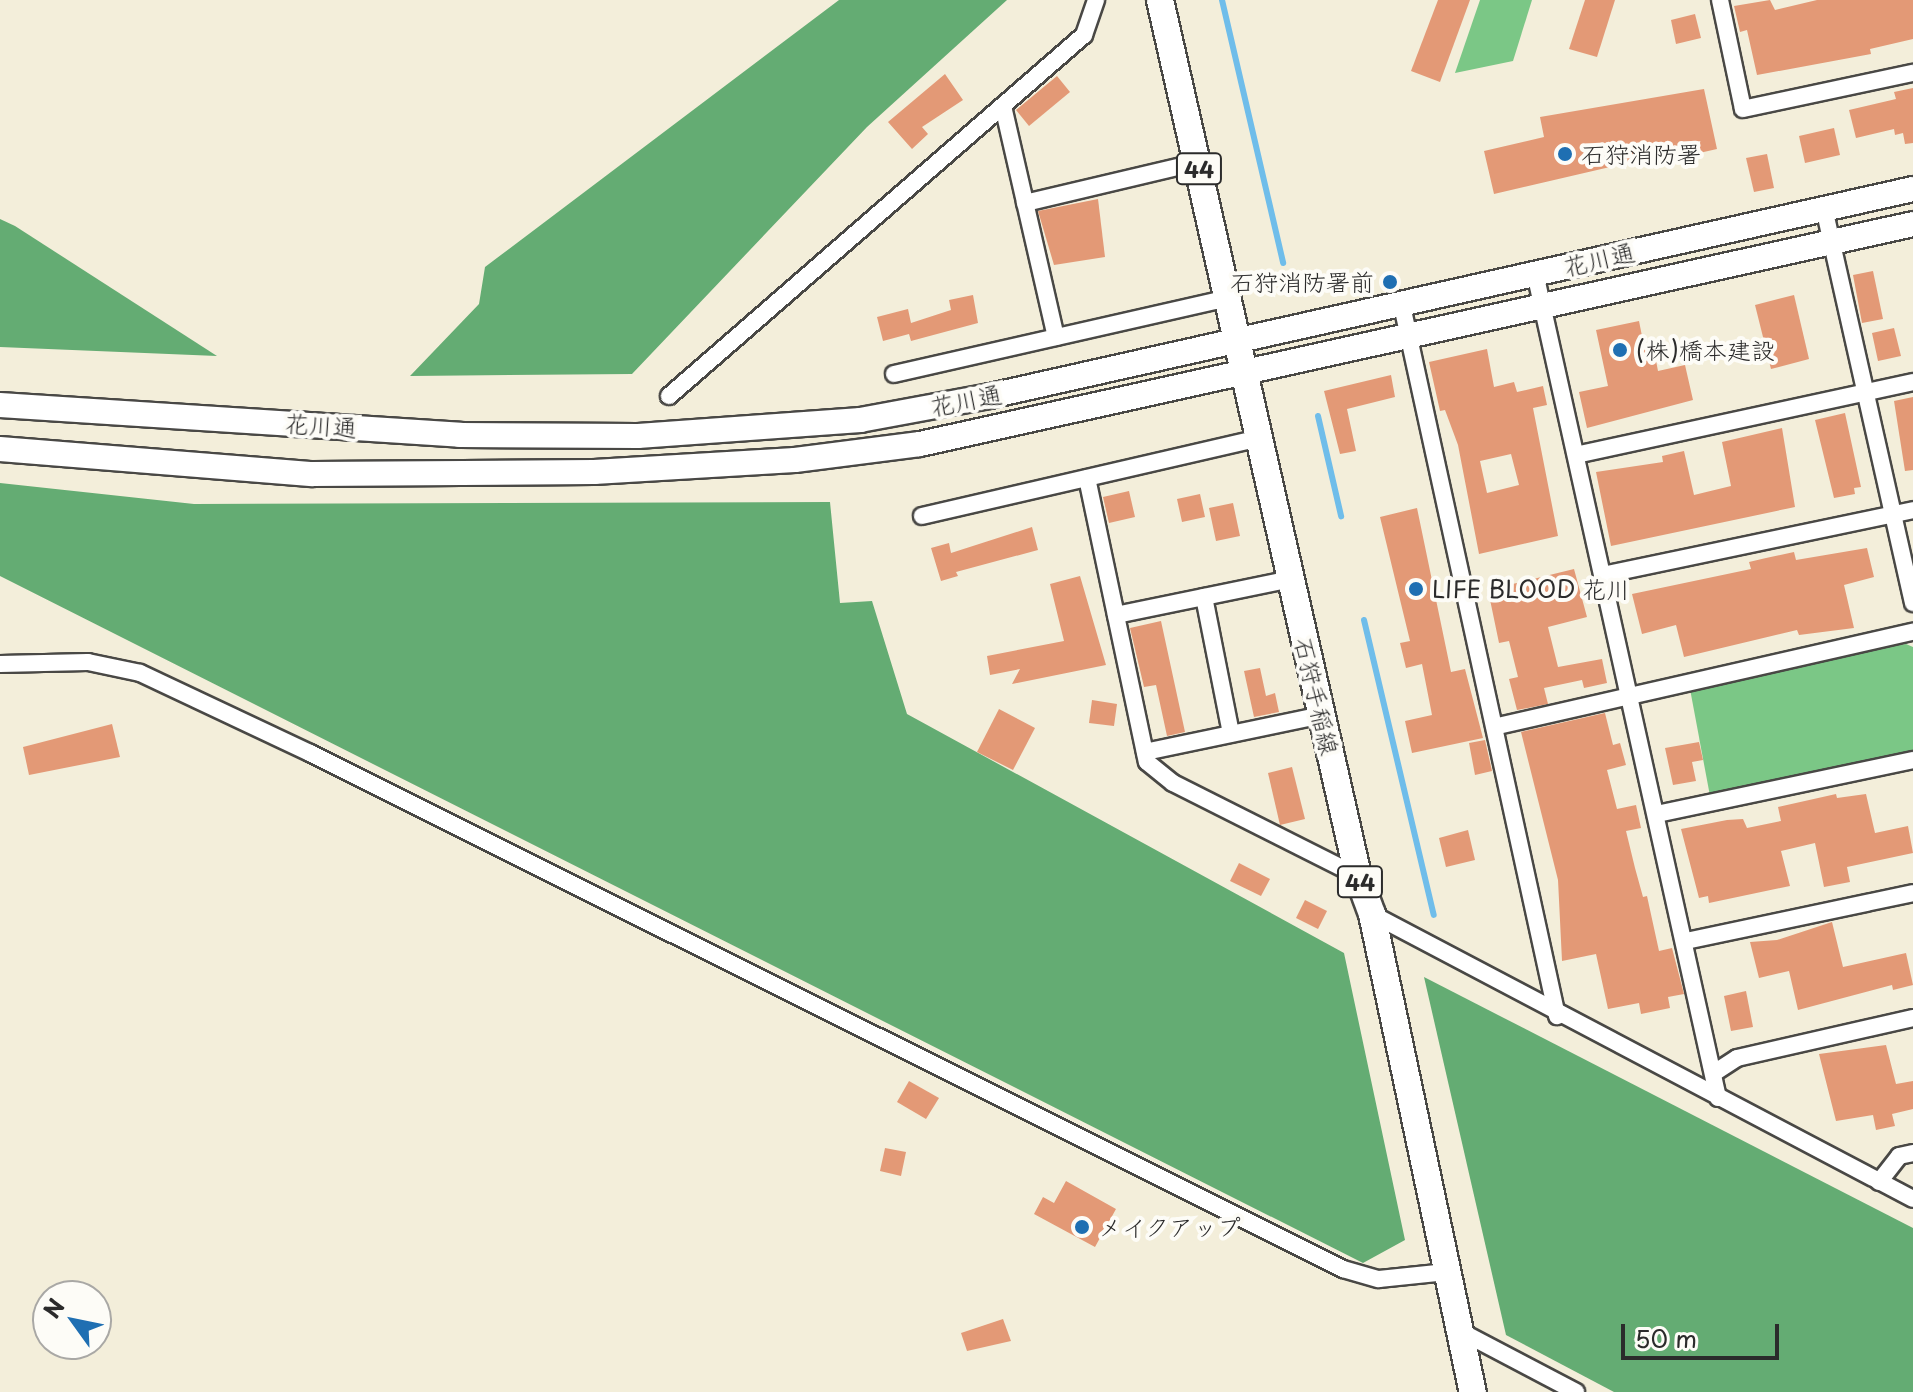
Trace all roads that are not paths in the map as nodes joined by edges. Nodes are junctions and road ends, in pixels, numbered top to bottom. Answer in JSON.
{"nodes":[{"id":1,"x":1096,"y":0,"type":"edge"},
{"id":2,"x":1155,"y":0,"type":"edge"},
{"id":3,"x":1720,"y":0,"type":"edge"},
{"id":4,"x":1913,"y":73,"type":"edge"},
{"id":5,"x":1003,"y":106,"type":"junction"},
{"id":6,"x":1198,"y":162,"type":"junction"},
{"id":7,"x":1913,"y":189,"type":"edge"},
{"id":8,"x":1025,"y":203,"type":"junction"},
{"id":9,"x":1824,"y":208,"type":"junction"},
{"id":10,"x":1913,"y":224,"type":"edge"},
{"id":11,"x":1832,"y":242,"type":"junction"},
{"id":12,"x":1535,"y":273,"type":"junction"},
{"id":13,"x":1229,"y":298,"type":"junction"},
{"id":14,"x":1401,"y":301,"type":"junction"},
{"id":15,"x":1542,"y":306,"type":"junction"},
{"id":16,"x":1408,"y":336,"type":"junction"},
{"id":17,"x":1056,"y":337,"type":"junction"},
{"id":18,"x":1239,"y":337,"type":"junction"},
{"id":19,"x":1245,"y":372,"type":"junction"},
{"id":20,"x":894,"y":374,"type":"dead end"},
{"id":21,"x":1913,"y":382,"type":"edge"},
{"id":22,"x":1866,"y":393,"type":"junction"},
{"id":23,"x":669,"y":396,"type":"dead end"},
{"id":24,"x":0,"y":405,"type":"edge"},
{"id":25,"x":1260,"y":438,"type":"junction"},
{"id":26,"x":0,"y":449,"type":"edge"},
{"id":27,"x":1576,"y":455,"type":"junction"},
{"id":28,"x":1087,"y":478,"type":"junction"},
{"id":29,"x":1913,"y":510,"type":"edge"},
{"id":30,"x":1893,"y":515,"type":"junction"},
{"id":31,"x":922,"y":516,"type":"dead end"},
{"id":32,"x":1603,"y":575,"type":"junction"},
{"id":33,"x":1291,"y":579,"type":"junction"},
{"id":34,"x":1204,"y":597,"type":"junction"},
{"id":35,"x":1913,"y":603,"type":"edge"},
{"id":36,"x":1116,"y":615,"type":"junction"},
{"id":37,"x":1913,"y":632,"type":"edge"},
{"id":38,"x":0,"y":664,"type":"edge"},
{"id":39,"x":1630,"y":694,"type":"junction"},
{"id":40,"x":1322,"y":715,"type":"junction"},
{"id":41,"x":1498,"y":726,"type":"junction"},
{"id":42,"x":1231,"y":733,"type":"junction"},
{"id":43,"x":1145,"y":752,"type":"junction"},
{"id":44,"x":1913,"y":760,"type":"edge"},
{"id":45,"x":1657,"y":814,"type":"junction"},
{"id":46,"x":1358,"y":876,"type":"junction"},
{"id":47,"x":1913,"y":893,"type":"edge"},
{"id":48,"x":1372,"y":914,"type":"junction"},
{"id":49,"x":1686,"y":941,"type":"junction"},
{"id":50,"x":1557,"y":1016,"type":"junction"},
{"id":51,"x":1913,"y":1018,"type":"edge"},
{"id":52,"x":1714,"y":1073,"type":"junction"},
{"id":53,"x":1718,"y":1098,"type":"junction"},
{"id":54,"x":1913,"y":1153,"type":"edge"},
{"id":55,"x":1879,"y":1182,"type":"junction"},
{"id":56,"x":1913,"y":1199,"type":"edge"},
{"id":57,"x":1447,"y":1272,"type":"junction"},
{"id":58,"x":1460,"y":1331,"type":"junction"},
{"id":59,"x":1473,"y":1392,"type":"edge"},
{"id":60,"x":1576,"y":1392,"type":"edge"}],
"edges":[{"from":1,"to":5,"type":"street"},
{"from":2,"to":6,"type":"main road","name":"石狩手稲線","number":"44"},
{"from":3,"to":4,"type":"street"},
{"from":5,"to":8,"type":"street"},
{"from":5,"to":23,"type":"street"},
{"from":6,"to":8,"type":"street"},
{"from":6,"to":13,"type":"main road","name":"石狩手稲線","number":"44"},
{"from":7,"to":9,"type":"street","name":"花川通"},
{"from":8,"to":17,"type":"street"},
{"from":9,"to":11,"type":"street"},
{"from":9,"to":12,"type":"street","name":"花川通"},
{"from":10,"to":11,"type":"street","name":"花川通"},
{"from":11,"to":15,"type":"street","name":"花川通"},
{"from":11,"to":22,"type":"street"},
{"from":12,"to":14,"type":"street","name":"花川通"},
{"from":12,"to":15,"type":"street"},
{"from":13,"to":17,"type":"street"},
{"from":13,"to":18,"type":"main road","name":"石狩手稲線","number":"44"},
{"from":14,"to":16,"type":"street"},
{"from":14,"to":18,"type":"street","name":"花川通"},
{"from":15,"to":16,"type":"street","name":"花川通"},
{"from":15,"to":27,"type":"street"},
{"from":16,"to":19,"type":"street","name":"花川通"},
{"from":16,"to":41,"type":"street"},
{"from":17,"to":20,"type":"street"},
{"from":18,"to":19,"type":"main road","name":"石狩手稲線","number":"44"},
{"from":18,"to":24,"type":"street","name":"花川通"},
{"from":19,"to":25,"type":"main road","name":"石狩手稲線","number":"44"},
{"from":19,"to":26,"type":"street","name":"花川通"},
{"from":21,"to":22,"type":"street"},
{"from":22,"to":27,"type":"street"},
{"from":22,"to":30,"type":"street"},
{"from":25,"to":28,"type":"street"},
{"from":25,"to":33,"type":"main road","name":"石狩手稲線","number":"44"},
{"from":27,"to":32,"type":"street"},
{"from":28,"to":31,"type":"street"},
{"from":28,"to":36,"type":"street"},
{"from":29,"to":30,"type":"street"},
{"from":30,"to":32,"type":"street"},
{"from":30,"to":35,"type":"street"},
{"from":32,"to":39,"type":"street"},
{"from":33,"to":34,"type":"street"},
{"from":33,"to":40,"type":"main road","name":"石狩手稲線","number":"44"},
{"from":34,"to":36,"type":"street"},
{"from":34,"to":42,"type":"street"},
{"from":36,"to":43,"type":"street"},
{"from":37,"to":39,"type":"street"},
{"from":38,"to":57,"type":"street"},
{"from":39,"to":41,"type":"street"},
{"from":39,"to":45,"type":"street"},
{"from":40,"to":42,"type":"street"},
{"from":40,"to":46,"type":"main road","name":"石狩手稲線","number":"44"},
{"from":41,"to":50,"type":"street"},
{"from":42,"to":43,"type":"street"},
{"from":43,"to":46,"type":"street"},
{"from":44,"to":45,"type":"street"},
{"from":45,"to":49,"type":"street"},
{"from":46,"to":48,"type":"main road","name":"石狩手稲線","number":"44"},
{"from":47,"to":49,"type":"street"},
{"from":48,"to":50,"type":"street"},
{"from":48,"to":57,"type":"main road","name":"石狩手稲線","number":"44"},
{"from":49,"to":52,"type":"street"},
{"from":50,"to":53,"type":"street"},
{"from":51,"to":52,"type":"street"},
{"from":52,"to":53,"type":"street"},
{"from":53,"to":55,"type":"street"},
{"from":54,"to":55,"type":"street"},
{"from":55,"to":56,"type":"street"},
{"from":57,"to":58,"type":"main road","name":"石狩手稲線","number":"44"},
{"from":58,"to":59,"type":"main road","name":"石狩手稲線","number":"44"},
{"from":58,"to":60,"type":"street"}]}
